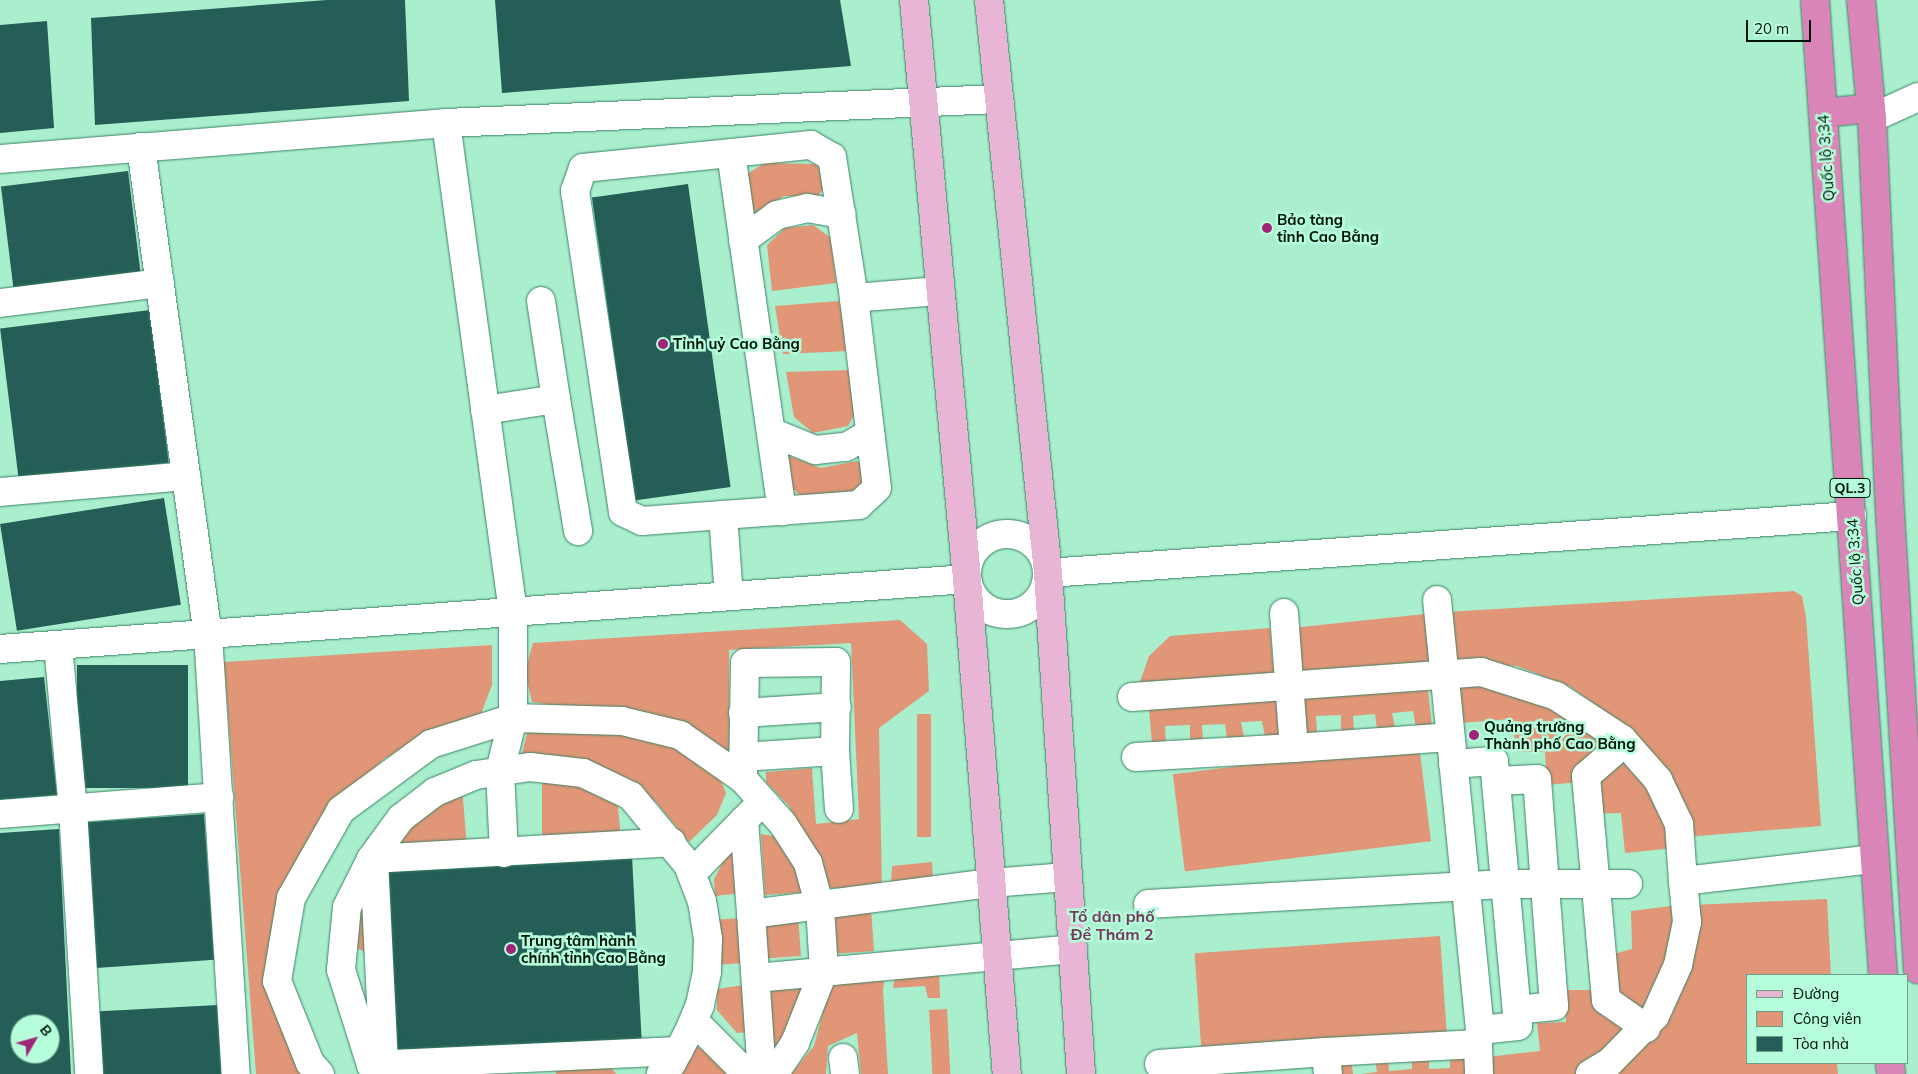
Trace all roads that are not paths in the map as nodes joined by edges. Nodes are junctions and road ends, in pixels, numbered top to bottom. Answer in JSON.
{"nodes":[{"id":1,"x":914,"y":0,"type":"edge"},
{"id":2,"x":989,"y":0,"type":"edge"},
{"id":3,"x":1815,"y":0,"type":"edge"},
{"id":4,"x":1861,"y":0,"type":"edge"},
{"id":5,"x":1918,"y":97,"type":"edge"},
{"id":6,"x":999,"y":99,"type":"junction"},
{"id":7,"x":923,"y":103,"type":"junction"},
{"id":8,"x":1823,"y":113,"type":"junction"},
{"id":9,"x":1871,"y":113,"type":"junction"},
{"id":10,"x":446,"y":122,"type":"junction"},
{"id":11,"x":141,"y":147,"type":"junction"},
{"id":12,"x":731,"y":153,"type":"junction"},
{"id":13,"x":0,"y":159,"type":"edge"},
{"id":14,"x":841,"y":214,"type":"junction"},
{"id":15,"x":743,"y":240,"type":"junction"},
{"id":16,"x":160,"y":283,"type":"junction"},
{"id":17,"x":940,"y":291,"type":"junction"},
{"id":18,"x":854,"y":298,"type":"junction"},
{"id":19,"x":541,"y":301,"type":"dead end"},
{"id":20,"x":0,"y":303,"type":"edge"},
{"id":21,"x":556,"y":399,"type":"junction"},
{"id":22,"x":485,"y":410,"type":"junction"},
{"id":23,"x":771,"y":432,"type":"junction"},
{"id":24,"x":870,"y":432,"type":"junction"},
{"id":25,"x":186,"y":476,"type":"junction"},
{"id":26,"x":0,"y":492,"type":"edge"},
{"id":27,"x":782,"y":511,"type":"junction"},
{"id":28,"x":1890,"y":513,"type":"junction"},
{"id":29,"x":723,"y":515,"type":"junction"},
{"id":30,"x":1852,"y":516,"type":"junction"},
{"id":31,"x":578,"y":531,"type":"dead end"},
{"id":32,"x":1048,"y":573,"type":"junction"},
{"id":33,"x":967,"y":579,"type":"junction"},
{"id":34,"x":729,"y":596,"type":"junction"},
{"id":35,"x":1437,"y":600,"type":"dead end"},
{"id":36,"x":513,"y":612,"type":"junction"},
{"id":37,"x":1284,"y":613,"type":"dead end"},
{"id":38,"x":208,"y":634,"type":"junction"},
{"id":39,"x":58,"y":645,"type":"junction"},
{"id":40,"x":0,"y":649,"type":"edge"},
{"id":41,"x":1444,"y":674,"type":"junction"},
{"id":42,"x":1290,"y":686,"type":"junction"},
{"id":43,"x":1132,"y":697,"type":"dead end"},
{"id":44,"x":838,"y":707,"type":"junction"},
{"id":45,"x":743,"y":713,"type":"junction"},
{"id":46,"x":1910,"y":714,"type":"edge"},
{"id":47,"x":514,"y":718,"type":"junction"},
{"id":48,"x":1450,"y":737,"type":"junction"},
{"id":49,"x":1624,"y":742,"type":"junction"},
{"id":50,"x":1294,"y":748,"type":"junction"},
{"id":51,"x":835,"y":751,"type":"junction"},
{"id":52,"x":1136,"y":757,"type":"dead end"},
{"id":53,"x":1453,"y":764,"type":"junction"},
{"id":54,"x":742,"y":768,"type":"junction"},
{"id":55,"x":500,"y":771,"type":"junction"},
{"id":56,"x":1496,"y":781,"type":"junction"},
{"id":57,"x":218,"y":797,"type":"junction"},
{"id":58,"x":764,"y":801,"type":"junction"},
{"id":59,"x":73,"y":809,"type":"junction"},
{"id":60,"x":839,"y":809,"type":"dead end"},
{"id":61,"x":0,"y":814,"type":"edge"},
{"id":62,"x":744,"y":820,"type":"junction"},
{"id":63,"x":672,"y":842,"type":"junction"},
{"id":64,"x":504,"y":853,"type":"junction"},
{"id":65,"x":372,"y":859,"type":"junction"},
{"id":66,"x":1874,"y":859,"type":"junction"},
{"id":67,"x":694,"y":865,"type":"junction"},
{"id":68,"x":1067,"y":877,"type":"junction"},
{"id":69,"x":1683,"y":881,"type":"junction"},
{"id":70,"x":991,"y":883,"type":"junction"},
{"id":71,"x":1504,"y":884,"type":"junction"},
{"id":72,"x":1546,"y":884,"type":"junction"},
{"id":73,"x":1595,"y":884,"type":"junction"},
{"id":74,"x":1628,"y":884,"type":"dead end"},
{"id":75,"x":1464,"y":888,"type":"junction"},
{"id":76,"x":1148,"y":904,"type":"dead end"},
{"id":77,"x":820,"y":907,"type":"junction"},
{"id":78,"x":751,"y":914,"type":"junction"},
{"id":79,"x":1073,"y":949,"type":"junction"},
{"id":80,"x":998,"y":956,"type":"junction"},
{"id":81,"x":379,"y":966,"type":"junction"},
{"id":82,"x":1918,"y":968,"type":"edge"},
{"id":83,"x":341,"y":970,"type":"junction"},
{"id":84,"x":824,"y":970,"type":"junction"},
{"id":85,"x":1883,"y":974,"type":"edge"},
{"id":86,"x":756,"y":978,"type":"junction"},
{"id":87,"x":1517,"y":1010,"type":"junction"},
{"id":88,"x":1646,"y":1028,"type":"junction"},
{"id":89,"x":702,"y":1030,"type":"junction"},
{"id":90,"x":1479,"y":1037,"type":"junction"},
{"id":91,"x":679,"y":1051,"type":"junction"},
{"id":92,"x":1327,"y":1063,"type":"edge"},
{"id":93,"x":1159,"y":1064,"type":"dead end"},
{"id":94,"x":519,"y":1067,"type":"edge"},
{"id":95,"x":379,"y":1068,"type":"edge"},
{"id":96,"x":89,"y":1074,"type":"edge"},
{"id":97,"x":236,"y":1074,"type":"edge"},
{"id":98,"x":320,"y":1074,"type":"edge"},
{"id":99,"x":661,"y":1074,"type":"edge"},
{"id":100,"x":747,"y":1074,"type":"edge"},
{"id":101,"x":762,"y":1074,"type":"edge"},
{"id":102,"x":774,"y":1074,"type":"edge"},
{"id":103,"x":1007,"y":1074,"type":"edge"},
{"id":104,"x":1081,"y":1074,"type":"edge"},
{"id":105,"x":1479,"y":1074,"type":"edge"},
{"id":106,"x":1590,"y":1074,"type":"edge"}],
"edges":[{"from":1,"to":7,"type":"main road"},
{"from":2,"to":6,"type":"main road"},
{"from":3,"to":8,"type":"highway","name":"Quốc lộ 3;34","number":"QL.3"},
{"from":4,"to":9,"type":"highway","number":"QL.3"},
{"from":5,"to":9,"type":"street"},
{"from":6,"to":7,"type":"street"},
{"from":6,"to":32,"type":"main road"},
{"from":7,"to":10,"type":"street"},
{"from":7,"to":17,"type":"main road"},
{"from":8,"to":9,"type":"highway"},
{"from":8,"to":30,"type":"highway","name":"Quốc lộ 3;34","number":"QL.3"},
{"from":9,"to":28,"type":"highway","number":"QL.3"},
{"from":10,"to":11,"type":"street"},
{"from":10,"to":22,"type":"street"},
{"from":11,"to":13,"type":"street"},
{"from":11,"to":16,"type":"street"},
{"from":12,"to":14,"type":"street"},
{"from":12,"to":15,"type":"street"},
{"from":12,"to":29,"type":"street"},
{"from":14,"to":15,"type":"street"},
{"from":14,"to":18,"type":"street"},
{"from":15,"to":23,"type":"street"},
{"from":16,"to":20,"type":"street"},
{"from":16,"to":25,"type":"street"},
{"from":17,"to":18,"type":"street"},
{"from":17,"to":33,"type":"main road"},
{"from":18,"to":24,"type":"street"},
{"from":19,"to":21,"type":"street"},
{"from":21,"to":22,"type":"street"},
{"from":21,"to":31,"type":"street"},
{"from":22,"to":36,"type":"street"},
{"from":23,"to":24,"type":"street"},
{"from":23,"to":27,"type":"street"},
{"from":24,"to":27,"type":"street"},
{"from":25,"to":26,"type":"street"},
{"from":25,"to":38,"type":"street"},
{"from":27,"to":29,"type":"street"},
{"from":28,"to":30,"type":"highway"},
{"from":28,"to":46,"type":"highway","number":"QL.3"},
{"from":29,"to":34,"type":"street"},
{"from":30,"to":32,"type":"street"},
{"from":30,"to":66,"type":"highway","name":"Quốc lộ 3;34","number":"QL.3"},
{"from":32,"to":33,"type":"street"},
{"from":32,"to":33,"type":"street"},
{"from":32,"to":68,"type":"main road"},
{"from":33,"to":34,"type":"street"},
{"from":33,"to":70,"type":"main road"},
{"from":34,"to":36,"type":"street"},
{"from":35,"to":41,"type":"street"},
{"from":36,"to":38,"type":"street"},
{"from":36,"to":47,"type":"street"},
{"from":37,"to":42,"type":"street"},
{"from":38,"to":39,"type":"street"},
{"from":38,"to":57,"type":"street"},
{"from":39,"to":40,"type":"street"},
{"from":39,"to":59,"type":"street"},
{"from":41,"to":42,"type":"street"},
{"from":41,"to":48,"type":"street"},
{"from":41,"to":49,"type":"street"},
{"from":42,"to":43,"type":"street"},
{"from":42,"to":50,"type":"street"},
{"from":44,"to":45,"type":"street"},
{"from":44,"to":45,"type":"street"},
{"from":44,"to":51,"type":"street"},
{"from":45,"to":54,"type":"street"},
{"from":46,"to":82,"type":"highway","number":"QL.3"},
{"from":47,"to":54,"type":"street"},
{"from":47,"to":55,"type":"street"},
{"from":47,"to":98,"type":"street"},
{"from":48,"to":50,"type":"street"},
{"from":48,"to":53,"type":"street"},
{"from":49,"to":69,"type":"street"},
{"from":49,"to":73,"type":"street"},
{"from":50,"to":52,"type":"street"},
{"from":51,"to":54,"type":"street"},
{"from":51,"to":60,"type":"street"},
{"from":53,"to":56,"type":"street"},
{"from":53,"to":75,"type":"street"},
{"from":54,"to":58,"type":"street"},
{"from":55,"to":63,"type":"street"},
{"from":55,"to":64,"type":"street"},
{"from":55,"to":65,"type":"street"},
{"from":56,"to":71,"type":"street"},
{"from":56,"to":72,"type":"street"},
{"from":57,"to":59,"type":"street"},
{"from":57,"to":97,"type":"street"},
{"from":58,"to":62,"type":"street"},
{"from":58,"to":77,"type":"street"},
{"from":59,"to":61,"type":"street"},
{"from":59,"to":96,"type":"street"},
{"from":62,"to":67,"type":"street"},
{"from":62,"to":78,"type":"street"},
{"from":63,"to":64,"type":"street"},
{"from":63,"to":67,"type":"street"},
{"from":64,"to":65,"type":"street"},
{"from":65,"to":81,"type":"street"},
{"from":65,"to":83,"type":"street"},
{"from":66,"to":69,"type":"street"},
{"from":66,"to":85,"type":"highway","name":"Quốc lộ 3;34","number":"QL.3"},
{"from":67,"to":89,"type":"street"},
{"from":68,"to":70,"type":"street"},
{"from":68,"to":79,"type":"main road"},
{"from":69,"to":88,"type":"street"},
{"from":70,"to":77,"type":"street"},
{"from":70,"to":80,"type":"main road"},
{"from":71,"to":72,"type":"street"},
{"from":71,"to":75,"type":"street"},
{"from":71,"to":87,"type":"street"},
{"from":72,"to":73,"type":"street"},
{"from":72,"to":87,"type":"street"},
{"from":73,"to":74,"type":"street"},
{"from":73,"to":88,"type":"street"},
{"from":75,"to":76,"type":"street"},
{"from":75,"to":90,"type":"street"},
{"from":77,"to":78,"type":"street"},
{"from":77,"to":84,"type":"street"},
{"from":78,"to":86,"type":"street"},
{"from":79,"to":80,"type":"street"},
{"from":79,"to":104,"type":"main road"},
{"from":80,"to":84,"type":"street"},
{"from":80,"to":103,"type":"main road"},
{"from":81,"to":83,"type":"street"},
{"from":81,"to":95,"type":"street"},
{"from":83,"to":95,"type":"street"},
{"from":84,"to":86,"type":"street"},
{"from":84,"to":102,"type":"street"},
{"from":86,"to":101,"type":"street"},
{"from":87,"to":90,"type":"street"},
{"from":88,"to":106,"type":"street"},
{"from":89,"to":91,"type":"street"},
{"from":89,"to":100,"type":"street"},
{"from":90,"to":92,"type":"street"},
{"from":90,"to":105,"type":"street"},
{"from":91,"to":94,"type":"street"},
{"from":91,"to":99,"type":"street"},
{"from":92,"to":93,"type":"street"},
{"from":94,"to":95,"type":"street"}]}
